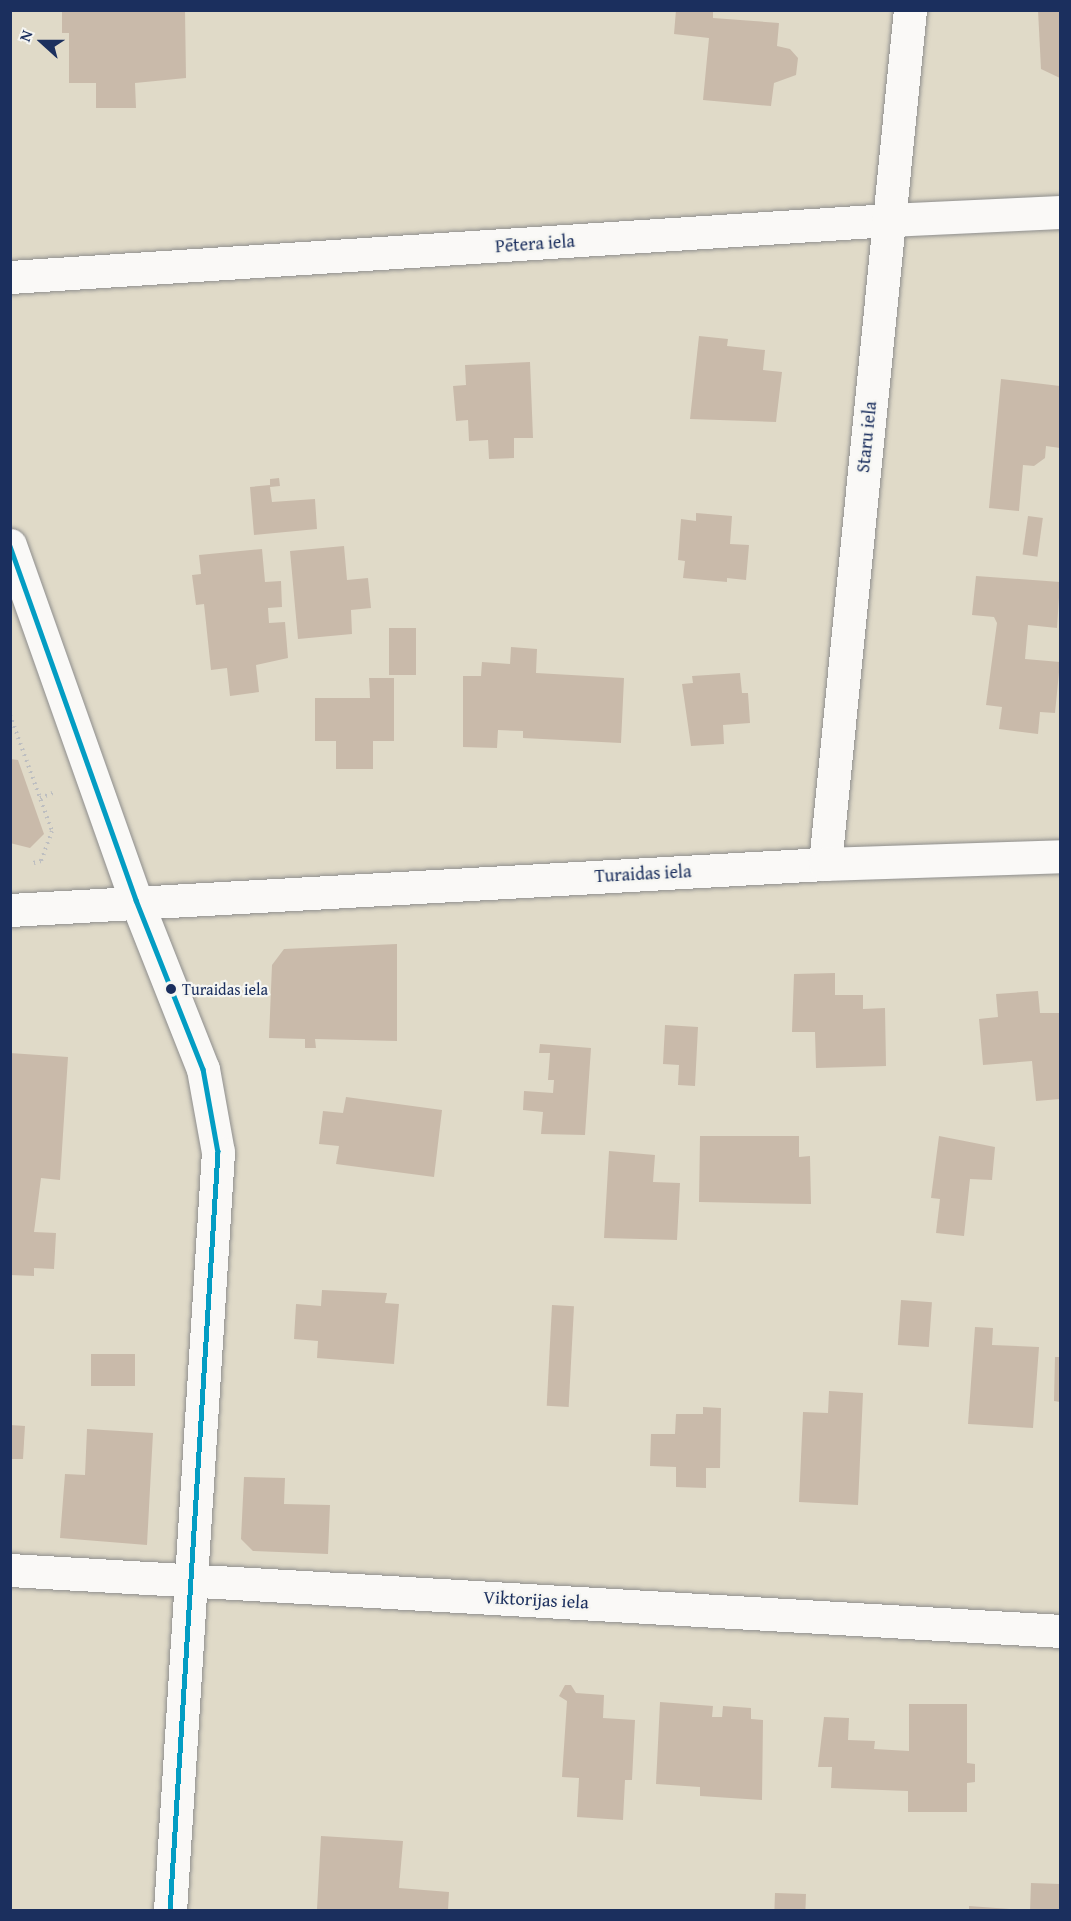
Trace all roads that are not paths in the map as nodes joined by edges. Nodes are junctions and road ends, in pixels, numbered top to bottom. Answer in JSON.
{"nodes":[{"id":1,"x":910,"y":10,"type":"edge"},
{"id":2,"x":1060,"y":212,"type":"edge"},
{"id":3,"x":889,"y":219,"type":"junction"},
{"id":4,"x":10,"y":278,"type":"edge"},
{"id":5,"x":10,"y":545,"type":"edge"},
{"id":6,"x":1060,"y":856,"type":"edge"},
{"id":7,"x":825,"y":864,"type":"junction"},
{"id":8,"x":136,"y":900,"type":"junction"},
{"id":9,"x":10,"y":910,"type":"edge"},
{"id":10,"x":10,"y":1570,"type":"edge"},
{"id":11,"x":189,"y":1580,"type":"junction"},
{"id":12,"x":1060,"y":1631,"type":"edge"},
{"id":13,"x":170,"y":1911,"type":"edge"}],
"edges":[{"from":1,"to":3,"type":"street","name":"Staru iela"},
{"from":2,"to":3,"type":"street","name":"Pētera iela"},
{"from":3,"to":4,"type":"street","name":"Pētera iela"},
{"from":3,"to":7,"type":"street","name":"Staru iela"},
{"from":5,"to":8,"type":"street"},
{"from":6,"to":7,"type":"street","name":"Turaidas iela"},
{"from":7,"to":8,"type":"street","name":"Turaidas iela"},
{"from":8,"to":9,"type":"street","name":"Turaidas iela"},
{"from":8,"to":11,"type":"street"},
{"from":10,"to":11,"type":"street","name":"Viktorijas iela"},
{"from":11,"to":12,"type":"street","name":"Viktorijas iela"},
{"from":11,"to":13,"type":"street"}]}
